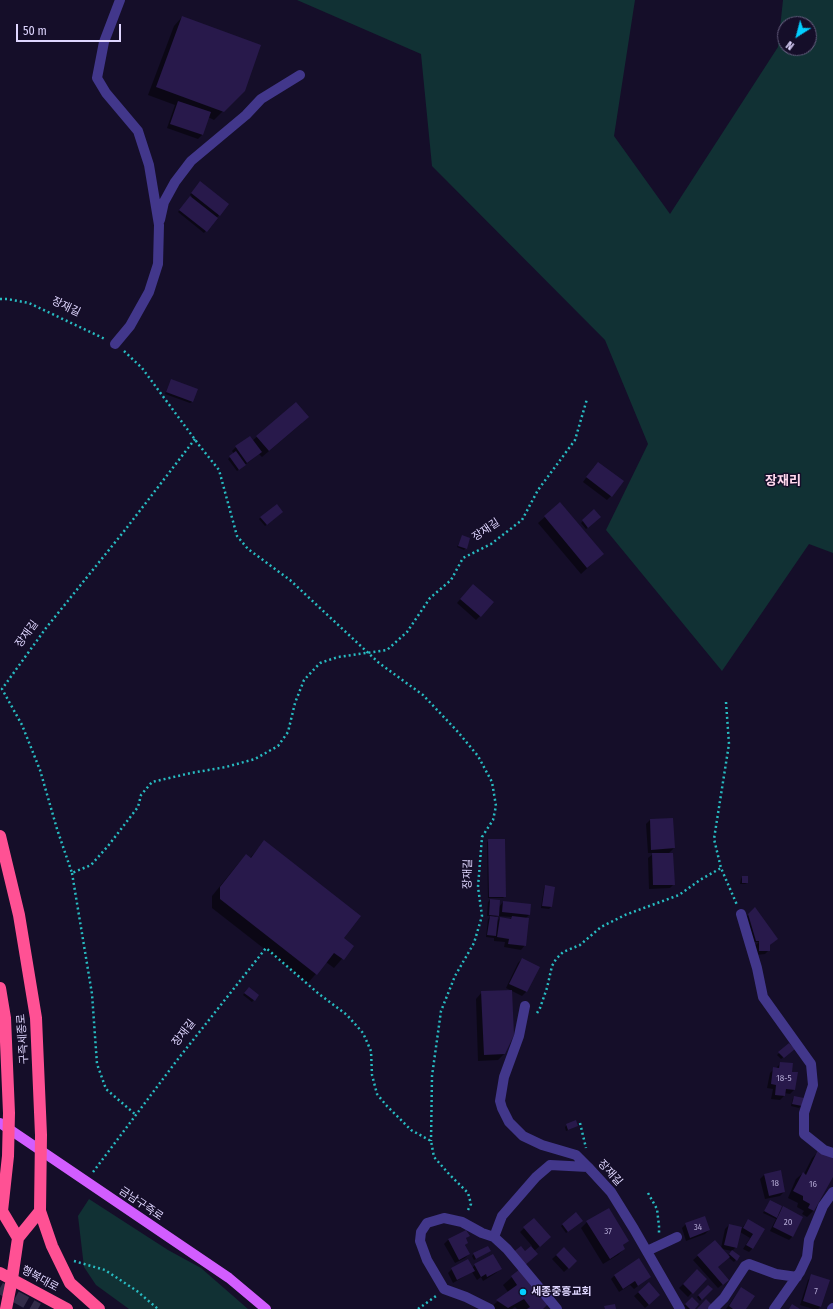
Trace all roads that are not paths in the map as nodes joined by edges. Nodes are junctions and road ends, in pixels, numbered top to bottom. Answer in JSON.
{"nodes":[{"id":1,"x":120,"y":0,"type":"edge"},
{"id":2,"x":300,"y":75,"type":"dead end"},
{"id":3,"x":159,"y":226,"type":"junction"},
{"id":4,"x":115,"y":344,"type":"road end"},
{"id":5,"x":0,"y":836,"type":"edge"},
{"id":6,"x":741,"y":914,"type":"road end"},
{"id":7,"x":0,"y":988,"type":"edge"},
{"id":8,"x":525,"y":1006,"type":"dead end"},
{"id":9,"x":0,"y":1123,"type":"edge"},
{"id":10,"x":833,"y":1153,"type":"edge"},
{"id":11,"x":8,"y":1161,"type":"junction"},
{"id":12,"x":588,"y":1166,"type":"junction"},
{"id":13,"x":0,"y":1178,"type":"edge"},
{"id":14,"x":833,"y":1192,"type":"edge"},
{"id":15,"x":40,"y":1211,"type":"junction"},
{"id":16,"x":494,"y":1237,"type":"junction"},
{"id":17,"x":677,"y":1237,"type":"dead end"},
{"id":18,"x":18,"y":1238,"type":"junction"},
{"id":19,"x":646,"y":1251,"type":"junction"},
{"id":20,"x":0,"y":1273,"type":"edge"},
{"id":21,"x":797,"y":1277,"type":"junction"},
{"id":22,"x":12,"y":1279,"type":"junction"},
{"id":23,"x":6,"y":1309,"type":"edge"},
{"id":24,"x":66,"y":1309,"type":"edge"},
{"id":25,"x":99,"y":1309,"type":"edge"},
{"id":26,"x":266,"y":1309,"type":"edge"},
{"id":27,"x":490,"y":1309,"type":"edge"},
{"id":28,"x":557,"y":1309,"type":"edge"},
{"id":29,"x":680,"y":1309,"type":"edge"},
{"id":30,"x":712,"y":1309,"type":"edge"},
{"id":31,"x":774,"y":1309,"type":"edge"}],
"edges":[{"from":1,"to":3,"type":"street"},
{"from":2,"to":3,"type":"street"},
{"from":3,"to":4,"type":"street"},
{"from":5,"to":15,"type":"highway","name":"구즉세종로"},
{"from":6,"to":10,"type":"street"},
{"from":7,"to":11,"type":"highway","name":"구즉세종로"},
{"from":8,"to":12,"type":"street"},
{"from":9,"to":26,"type":"main road","name":"금남구즉로"},
{"from":11,"to":13,"type":"highway"},
{"from":11,"to":18,"type":"highway","name":"구즉세종로"},
{"from":12,"to":16,"type":"street","name":"장재길"},
{"from":12,"to":19,"type":"street","name":"장재길"},
{"from":14,"to":21,"type":"street"},
{"from":15,"to":18,"type":"highway"},
{"from":15,"to":25,"type":"highway"},
{"from":16,"to":27,"type":"street"},
{"from":16,"to":28,"type":"street"},
{"from":17,"to":19,"type":"street"},
{"from":18,"to":22,"type":"highway"},
{"from":19,"to":29,"type":"street","name":"장재길"},
{"from":20,"to":22,"type":"highway","name":"행복대로"},
{"from":21,"to":30,"type":"street"},
{"from":21,"to":31,"type":"street"},
{"from":22,"to":23,"type":"highway"},
{"from":22,"to":24,"type":"highway","name":"행복대로"}]}
